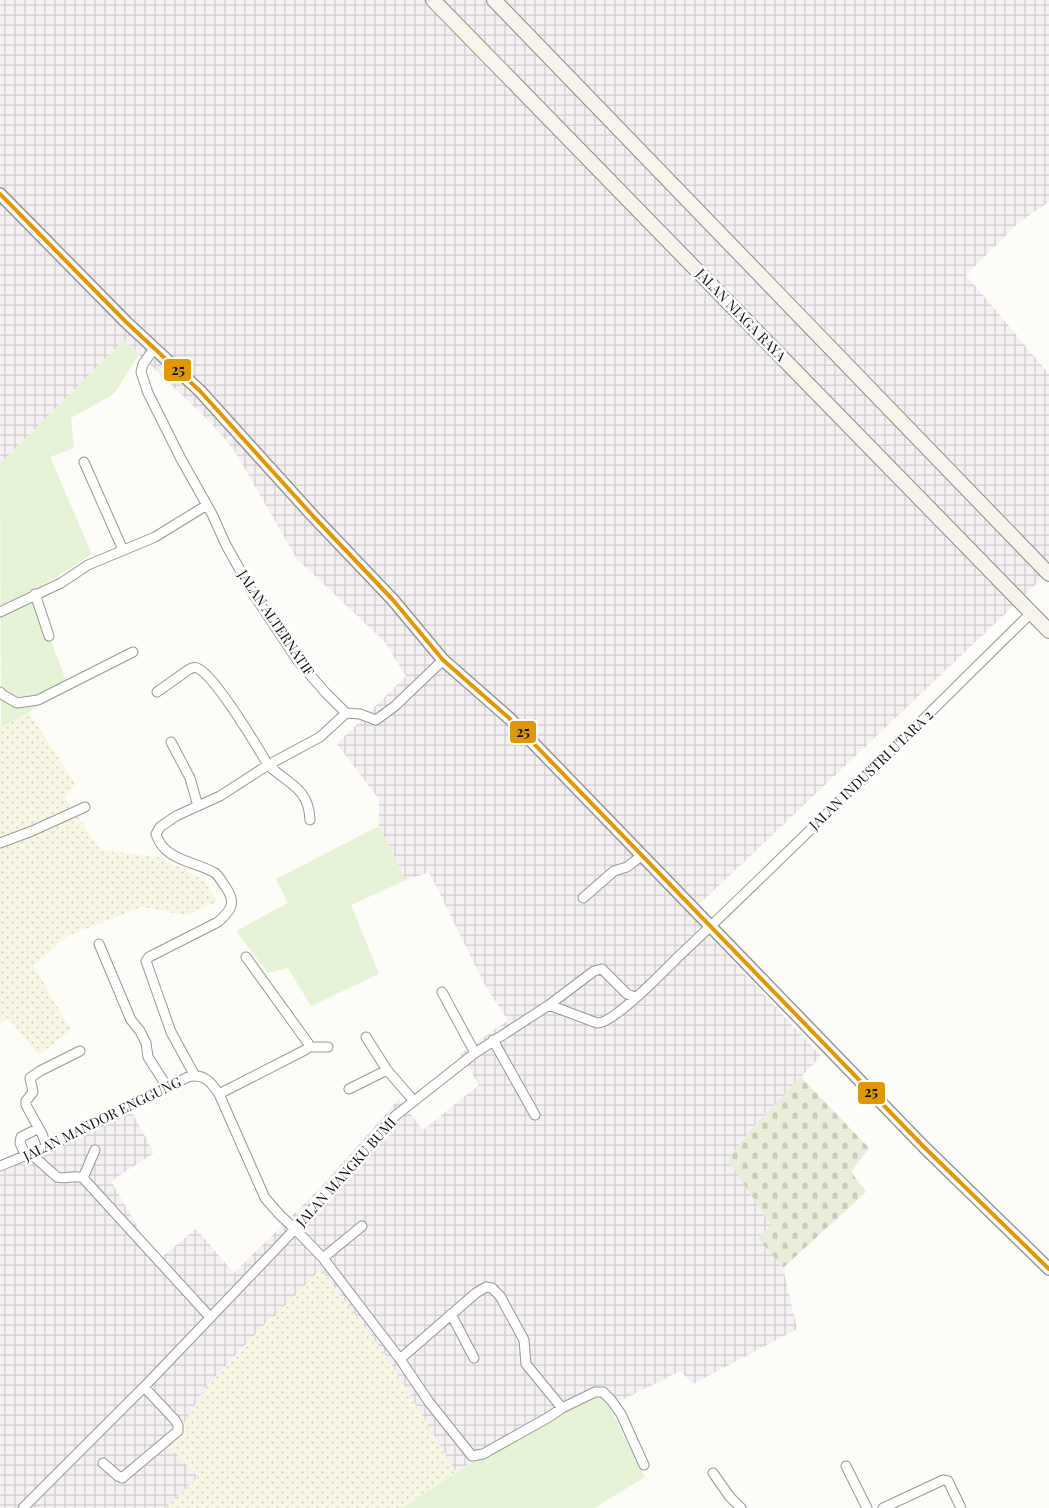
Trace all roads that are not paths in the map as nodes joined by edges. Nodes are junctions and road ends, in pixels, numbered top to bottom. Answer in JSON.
{"nodes":[{"id":1,"x":433,"y":0,"type":"edge"},
{"id":2,"x":494,"y":0,"type":"edge"},
{"id":3,"x":0,"y":194,"type":"edge"},
{"id":4,"x":154,"y":349,"type":"junction"},
{"id":5,"x":84,"y":462,"type":"dead end"},
{"id":6,"x":207,"y":505,"type":"junction"},
{"id":7,"x":123,"y":550,"type":"junction"},
{"id":8,"x":1049,"y":574,"type":"edge"},
{"id":9,"x":35,"y":594,"type":"junction"},
{"id":10,"x":0,"y":612,"type":"edge"},
{"id":11,"x":1031,"y":613,"type":"junction"},
{"id":12,"x":1049,"y":631,"type":"edge"},
{"id":13,"x":49,"y":636,"type":"dead end"},
{"id":14,"x":133,"y":652,"type":"dead end"},
{"id":15,"x":444,"y":660,"type":"junction"},
{"id":16,"x":0,"y":692,"type":"edge"},
{"id":17,"x":157,"y":692,"type":"dead end"},
{"id":18,"x":346,"y":713,"type":"junction"},
{"id":19,"x":170,"y":742,"type":"dead end"},
{"id":20,"x":268,"y":765,"type":"junction"},
{"id":21,"x":198,"y":806,"type":"junction"},
{"id":22,"x":85,"y":807,"type":"dead end"},
{"id":23,"x":310,"y":820,"type":"dead end"},
{"id":24,"x":0,"y":843,"type":"edge"},
{"id":25,"x":642,"y":856,"type":"junction"},
{"id":26,"x":583,"y":898,"type":"dead end"},
{"id":27,"x":710,"y":927,"type":"junction"},
{"id":28,"x":99,"y":944,"type":"dead end"},
{"id":29,"x":246,"y":957,"type":"dead end"},
{"id":30,"x":442,"y":992,"type":"dead end"},
{"id":31,"x":635,"y":997,"type":"junction"},
{"id":32,"x":549,"y":1005,"type":"junction"},
{"id":33,"x":366,"y":1037,"type":"dead end"},
{"id":34,"x":493,"y":1040,"type":"junction"},
{"id":35,"x":308,"y":1047,"type":"junction"},
{"id":36,"x":328,"y":1047,"type":"dead end"},
{"id":37,"x":80,"y":1051,"type":"dead end"},
{"id":38,"x":475,"y":1053,"type":"junction"},
{"id":39,"x":387,"y":1070,"type":"junction"},
{"id":40,"x":195,"y":1076,"type":"junction"},
{"id":41,"x":166,"y":1088,"type":"junction"},
{"id":42,"x":349,"y":1089,"type":"dead end"},
{"id":43,"x":219,"y":1094,"type":"junction"},
{"id":44,"x":413,"y":1100,"type":"junction"},
{"id":45,"x":535,"y":1115,"type":"dead end"},
{"id":46,"x":39,"y":1128,"type":"junction"},
{"id":47,"x":47,"y":1147,"type":"junction"},
{"id":48,"x":95,"y":1150,"type":"dead end"},
{"id":49,"x":28,"y":1155,"type":"junction"},
{"id":50,"x":0,"y":1166,"type":"edge"},
{"id":51,"x":83,"y":1178,"type":"junction"},
{"id":52,"x":362,"y":1226,"type":"dead end"},
{"id":53,"x":295,"y":1229,"type":"junction"},
{"id":54,"x":323,"y":1258,"type":"junction"},
{"id":55,"x":1049,"y":1269,"type":"edge"},
{"id":56,"x":452,"y":1314,"type":"junction"},
{"id":57,"x":210,"y":1317,"type":"junction"},
{"id":58,"x":474,"y":1358,"type":"dead end"},
{"id":59,"x":400,"y":1359,"type":"junction"},
{"id":60,"x":144,"y":1387,"type":"junction"},
{"id":61,"x":562,"y":1408,"type":"junction"},
{"id":62,"x":103,"y":1463,"type":"dead end"},
{"id":63,"x":644,"y":1465,"type":"dead end"},
{"id":64,"x":846,"y":1466,"type":"dead end"},
{"id":65,"x":713,"y":1473,"type":"dead end"},
{"id":66,"x":23,"y":1508,"type":"edge"},
{"id":67,"x":741,"y":1508,"type":"edge"},
{"id":68,"x":867,"y":1508,"type":"edge"},
{"id":69,"x":883,"y":1508,"type":"edge"},
{"id":70,"x":961,"y":1508,"type":"edge"}],
"edges":[{"from":1,"to":11,"type":"main road","name":"JALAN NIAGA RAYA"},
{"from":2,"to":8,"type":"main road"},
{"from":3,"to":4,"type":"street"},
{"from":4,"to":6,"type":"street","name":"JALAN ALTERNATIF"},
{"from":4,"to":15,"type":"street"},
{"from":5,"to":7,"type":"street"},
{"from":6,"to":7,"type":"street"},
{"from":6,"to":18,"type":"street","name":"JALAN ALTERNATIF"},
{"from":7,"to":9,"type":"street"},
{"from":9,"to":10,"type":"street"},
{"from":9,"to":13,"type":"street"},
{"from":11,"to":12,"type":"main road","name":"JALAN NIAGA RAYA"},
{"from":11,"to":27,"type":"street","name":"JALAN INDUSTRI UTARA 2"},
{"from":14,"to":16,"type":"street"},
{"from":15,"to":18,"type":"street"},
{"from":15,"to":25,"type":"street"},
{"from":17,"to":20,"type":"street"},
{"from":18,"to":20,"type":"street"},
{"from":19,"to":21,"type":"street"},
{"from":20,"to":21,"type":"street"},
{"from":20,"to":23,"type":"street"},
{"from":21,"to":40,"type":"street"},
{"from":22,"to":24,"type":"street"},
{"from":25,"to":26,"type":"street"},
{"from":25,"to":27,"type":"street"},
{"from":27,"to":31,"type":"street"},
{"from":27,"to":55,"type":"street"},
{"from":28,"to":41,"type":"street"},
{"from":29,"to":35,"type":"street"},
{"from":30,"to":38,"type":"street"},
{"from":31,"to":32,"type":"street"},
{"from":31,"to":32,"type":"street","name":"JALAN MANGKU BUMI"},
{"from":32,"to":34,"type":"street","name":"JALAN MANGKU BUMI"},
{"from":33,"to":39,"type":"street"},
{"from":34,"to":38,"type":"street","name":"JALAN MANGKU BUMI"},
{"from":34,"to":45,"type":"street"},
{"from":35,"to":36,"type":"street"},
{"from":35,"to":43,"type":"street"},
{"from":37,"to":46,"type":"street"},
{"from":38,"to":44,"type":"street","name":"JALAN MANGKU BUMI"},
{"from":39,"to":42,"type":"street"},
{"from":39,"to":44,"type":"street"},
{"from":40,"to":41,"type":"street","name":"JALAN MANDOR ENGGUNG"},
{"from":40,"to":43,"type":"street","name":"JALAN MANDOR ENGGUNG"},
{"from":41,"to":47,"type":"street","name":"JALAN MANDOR ENGGUNG"},
{"from":43,"to":53,"type":"street","name":"JALAN MANDOR ENGGUNG"},
{"from":44,"to":53,"type":"street","name":"JALAN MANGKU BUMI"},
{"from":46,"to":47,"type":"street"},
{"from":46,"to":49,"type":"street"},
{"from":47,"to":49,"type":"street","name":"JALAN MANDOR ENGGUNG"},
{"from":48,"to":51,"type":"street"},
{"from":49,"to":50,"type":"street","name":"JALAN MANDOR ENGGUNG"},
{"from":49,"to":51,"type":"street"},
{"from":51,"to":57,"type":"street"},
{"from":52,"to":54,"type":"street"},
{"from":53,"to":54,"type":"street","name":"JALAN MANDOR ENGGUNG"},
{"from":53,"to":57,"type":"street","name":"JALAN MANGKU BUMI"},
{"from":54,"to":59,"type":"street","name":"JALAN MANDOR ENGGUNG"},
{"from":56,"to":58,"type":"street"},
{"from":56,"to":59,"type":"street"},
{"from":56,"to":61,"type":"street"},
{"from":57,"to":60,"type":"street","name":"JALAN MANGKU BUMI"},
{"from":59,"to":61,"type":"street","name":"JALAN MANDOR ENGGUNG"},
{"from":60,"to":62,"type":"street"},
{"from":60,"to":66,"type":"street","name":"JALAN MANGKU BUMI"},
{"from":61,"to":63,"type":"street"},
{"from":64,"to":68,"type":"street"},
{"from":65,"to":67,"type":"street"},
{"from":69,"to":70,"type":"street"}]}
